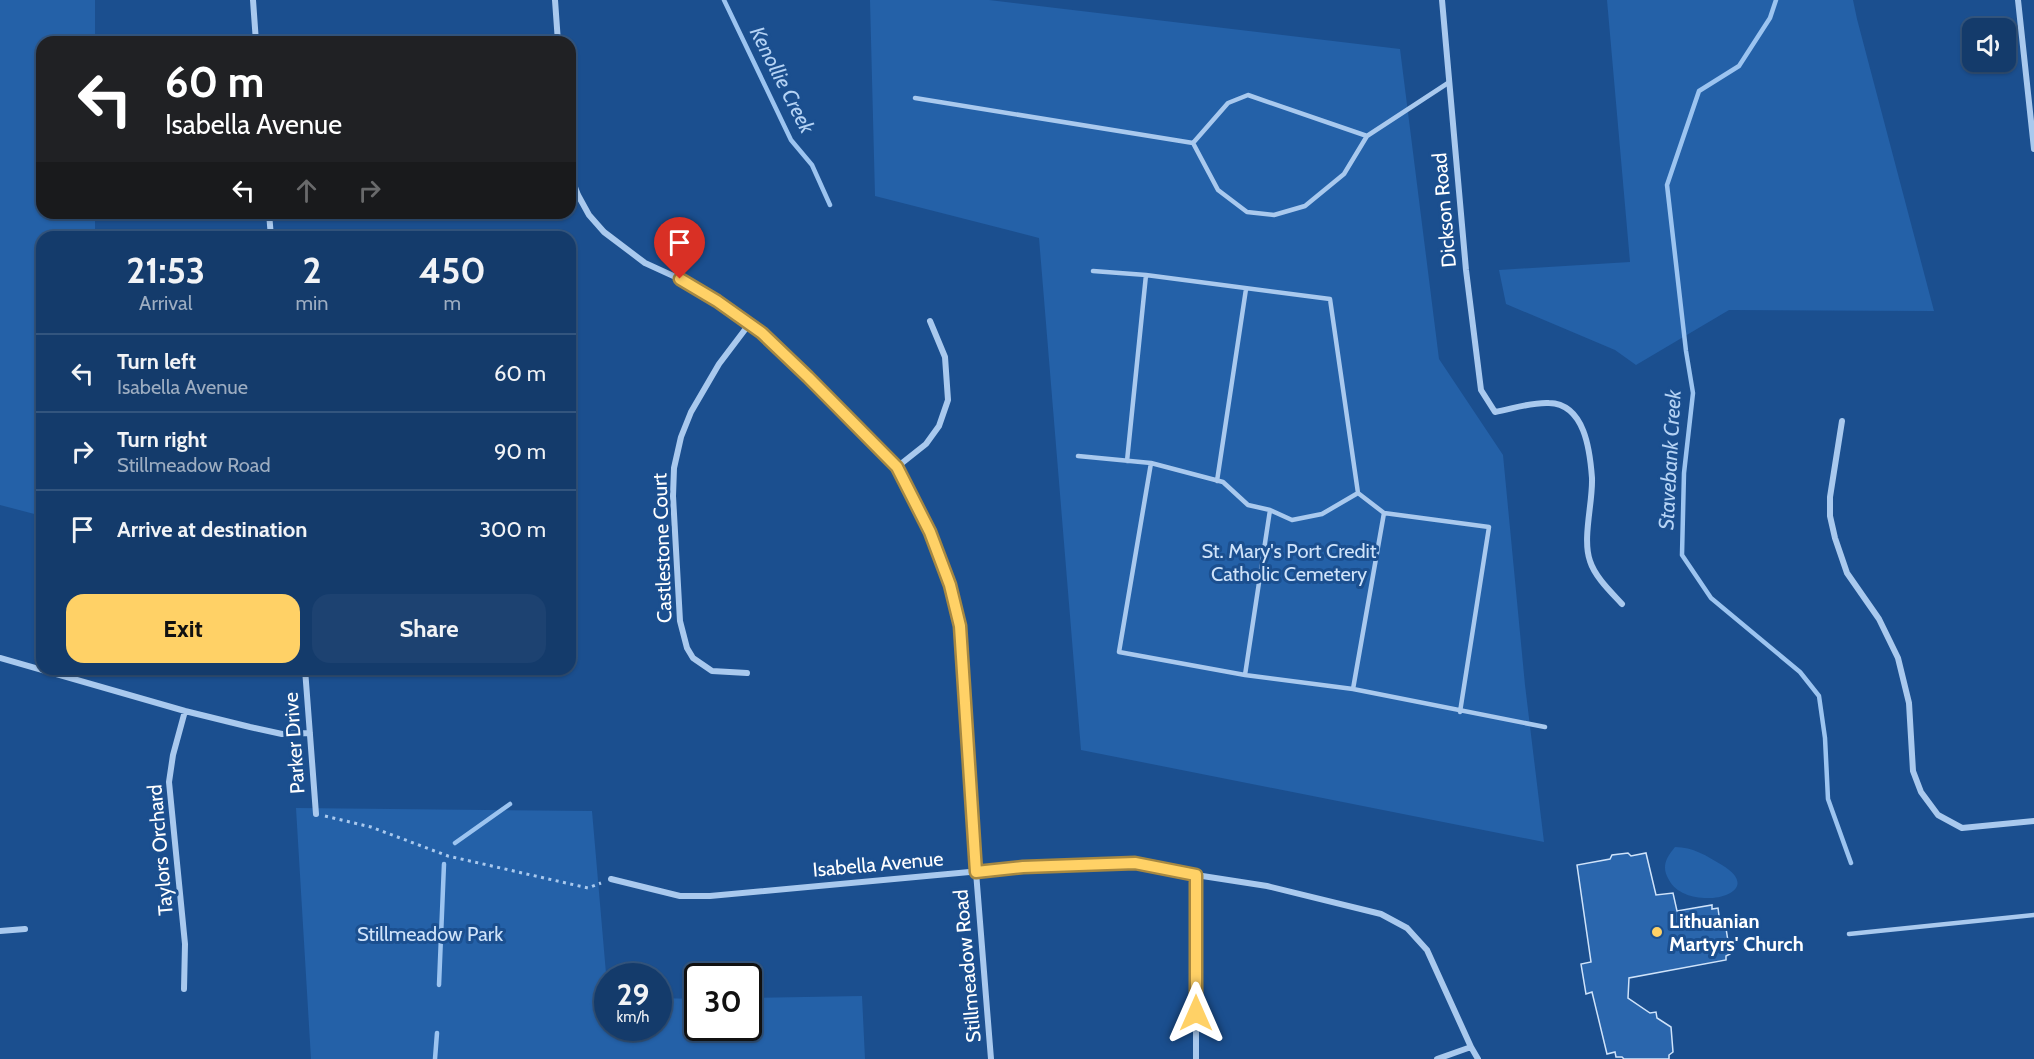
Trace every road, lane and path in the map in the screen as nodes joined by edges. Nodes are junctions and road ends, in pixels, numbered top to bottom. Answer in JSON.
{"nodes":[{"id":1,"x":253,"y":0,"type":"edge"},
{"id":2,"x":555,"y":0,"type":"edge"},
{"id":3,"x":1442,"y":0,"type":"edge"},
{"id":4,"x":2018,"y":0,"type":"edge"},
{"id":5,"x":256,"y":36,"type":"edge"},
{"id":6,"x":558,"y":36,"type":"edge"},
{"id":7,"x":1448,"y":83,"type":"junction"},
{"id":8,"x":915,"y":98,"type":"dead end"},
{"id":9,"x":1366,"y":136,"type":"junction"},
{"id":10,"x":1193,"y":143,"type":"junction"},
{"id":11,"x":2034,"y":149,"type":"edge"},
{"id":12,"x":576,"y":190,"type":"edge"},
{"id":13,"x":1093,"y":271,"type":"dead end"},
{"id":14,"x":1146,"y":274,"type":"junction"},
{"id":15,"x":1246,"y":289,"type":"junction"},
{"id":16,"x":930,"y":321,"type":"dead end"},
{"id":17,"x":750,"y":323,"type":"junction"},
{"id":18,"x":1842,"y":422,"type":"dead end"},
{"id":19,"x":1078,"y":456,"type":"dead end"},
{"id":20,"x":1127,"y":461,"type":"junction"},
{"id":21,"x":1151,"y":463,"type":"junction"},
{"id":22,"x":897,"y":467,"type":"junction"},
{"id":23,"x":1216,"y":481,"type":"junction"},
{"id":24,"x":1358,"y":493,"type":"junction"},
{"id":25,"x":1270,"y":510,"type":"junction"},
{"id":26,"x":1384,"y":513,"type":"junction"},
{"id":27,"x":1622,"y":604,"type":"dead end"},
{"id":28,"x":0,"y":658,"type":"edge"},
{"id":29,"x":36,"y":668,"type":"edge"},
{"id":30,"x":747,"y":673,"type":"dead end"},
{"id":31,"x":59,"y":675,"type":"edge"},
{"id":32,"x":305,"y":675,"type":"edge"},
{"id":33,"x":1245,"y":675,"type":"junction"},
{"id":34,"x":1353,"y":689,"type":"junction"},
{"id":35,"x":185,"y":711,"type":"junction"},
{"id":36,"x":1460,"y":712,"type":"junction"},
{"id":37,"x":1545,"y":728,"type":"dead end"},
{"id":38,"x":310,"y":733,"type":"junction"},
{"id":39,"x":316,"y":814,"type":"joint"},
{"id":40,"x":2034,"y":821,"type":"edge"},
{"id":41,"x":976,"y":872,"type":"junction"},
{"id":42,"x":1196,"y":875,"type":"junction"},
{"id":43,"x":611,"y":879,"type":"joint"},
{"id":44,"x":2034,"y":915,"type":"edge"},
{"id":45,"x":25,"y":929,"type":"dead end"},
{"id":46,"x":0,"y":931,"type":"edge"},
{"id":47,"x":1849,"y":934,"type":"dead end"},
{"id":48,"x":184,"y":989,"type":"dead end"},
{"id":49,"x":1471,"y":1047,"type":"junction"},
{"id":50,"x":991,"y":1059,"type":"edge"},
{"id":51,"x":1196,"y":1059,"type":"edge"},
{"id":52,"x":1437,"y":1059,"type":"edge"},
{"id":53,"x":1478,"y":1059,"type":"edge"}],
"edges":[{"from":1,"to":5,"type":"street"},
{"from":2,"to":6,"type":"street"},
{"from":3,"to":7,"type":"street","name":"Dickson Road"},
{"from":4,"to":11,"type":"street"},
{"from":7,"to":9,"type":"lane"},
{"from":7,"to":27,"type":"street","name":"Dickson Road"},
{"from":8,"to":10,"type":"lane"},
{"from":9,"to":10,"type":"lane"},
{"from":9,"to":10,"type":"lane"},
{"from":12,"to":17,"type":"street","name":"Stillmeadow Road"},
{"from":13,"to":14,"type":"lane"},
{"from":14,"to":15,"type":"lane"},
{"from":14,"to":20,"type":"lane"},
{"from":15,"to":23,"type":"lane"},
{"from":15,"to":24,"type":"lane"},
{"from":16,"to":22,"type":"street"},
{"from":17,"to":22,"type":"street","name":"Stillmeadow Road"},
{"from":17,"to":30,"type":"street","name":"Castlestone Court"},
{"from":18,"to":40,"type":"street"},
{"from":19,"to":20,"type":"lane"},
{"from":20,"to":21,"type":"lane"},
{"from":21,"to":23,"type":"lane"},
{"from":21,"to":33,"type":"lane"},
{"from":22,"to":41,"type":"street","name":"Stillmeadow Road"},
{"from":23,"to":25,"type":"lane"},
{"from":24,"to":25,"type":"lane"},
{"from":24,"to":26,"type":"lane"},
{"from":25,"to":33,"type":"lane"},
{"from":26,"to":34,"type":"lane"},
{"from":26,"to":36,"type":"lane"},
{"from":28,"to":29,"type":"street"},
{"from":31,"to":35,"type":"street"},
{"from":32,"to":38,"type":"street","name":"Parker Drive"},
{"from":33,"to":34,"type":"lane"},
{"from":34,"to":36,"type":"lane"},
{"from":35,"to":38,"type":"street"},
{"from":35,"to":48,"type":"street","name":"Taylors Orchard"},
{"from":36,"to":37,"type":"lane"},
{"from":38,"to":39,"type":"street","name":"Parker Drive"},
{"from":39,"to":43,"type":"path"},
{"from":41,"to":42,"type":"street","name":"Isabella Avenue"},
{"from":41,"to":43,"type":"street","name":"Isabella Avenue"},
{"from":41,"to":50,"type":"street","name":"Stillmeadow Road"},
{"from":42,"to":49,"type":"street","name":"Isabella Avenue"},
{"from":42,"to":51,"type":"street"},
{"from":44,"to":47,"type":"lane"},
{"from":45,"to":46,"type":"street"},
{"from":49,"to":52,"type":"street"},
{"from":49,"to":53,"type":"street","name":"Isabella Avenue"}]}
